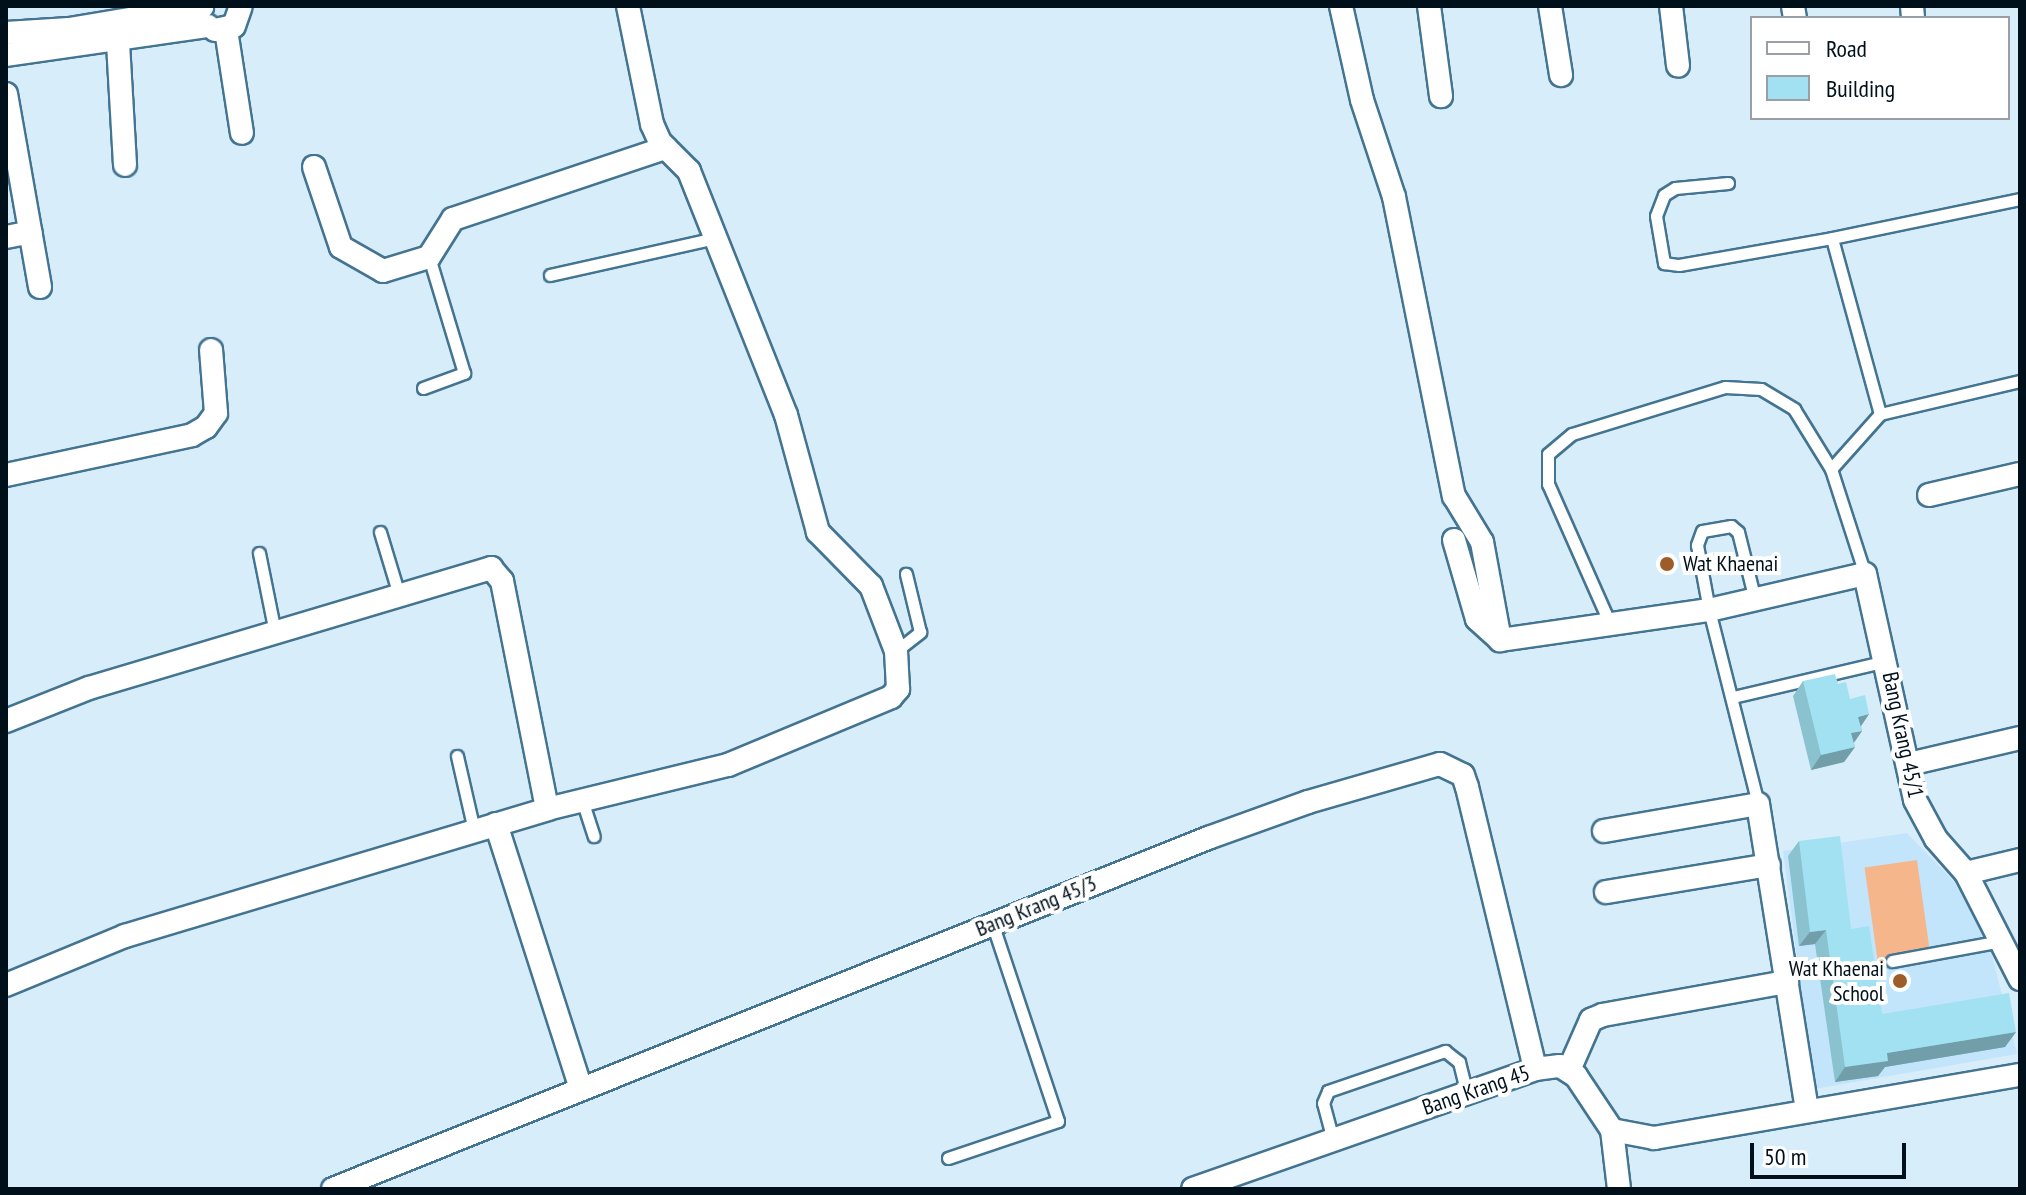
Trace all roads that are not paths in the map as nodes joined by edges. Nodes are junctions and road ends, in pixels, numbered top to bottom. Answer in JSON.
{"nodes":[{"id":1,"x":241,"y":6,"type":"edge"},
{"id":2,"x":628,"y":6,"type":"edge"},
{"id":3,"x":1341,"y":6,"type":"edge"},
{"id":4,"x":1429,"y":6,"type":"edge"},
{"id":5,"x":1550,"y":6,"type":"edge"},
{"id":6,"x":1671,"y":6,"type":"edge"},
{"id":7,"x":210,"y":17,"type":"edge"},
{"id":8,"x":109,"y":24,"type":"edge"},
{"id":9,"x":6,"y":33,"type":"edge"},
{"id":10,"x":6,"y":55,"type":"edge"},
{"id":11,"x":1678,"y":66,"type":"dead end"},
{"id":12,"x":1561,"y":75,"type":"dead end"},
{"id":13,"x":6,"y":94,"type":"edge"},
{"id":14,"x":1441,"y":96,"type":"dead end"},
{"id":15,"x":9,"y":125,"type":"edge"},
{"id":16,"x":242,"y":133,"type":"dead end"},
{"id":17,"x":665,"y":148,"type":"junction"},
{"id":18,"x":125,"y":165,"type":"dead end"},
{"id":19,"x":314,"y":167,"type":"dead end"},
{"id":20,"x":1728,"y":183,"type":"dead end"},
{"id":21,"x":2020,"y":199,"type":"edge"},
{"id":22,"x":31,"y":232,"type":"junction"},
{"id":23,"x":6,"y":237,"type":"edge"},
{"id":24,"x":715,"y":238,"type":"junction"},
{"id":25,"x":1832,"y":238,"type":"junction"},
{"id":26,"x":429,"y":257,"type":"junction"},
{"id":27,"x":550,"y":275,"type":"dead end"},
{"id":28,"x":40,"y":287,"type":"dead end"},
{"id":29,"x":211,"y":350,"type":"dead end"},
{"id":30,"x":2020,"y":381,"type":"edge"},
{"id":31,"x":423,"y":388,"type":"dead end"},
{"id":32,"x":1880,"y":414,"type":"junction"},
{"id":33,"x":1831,"y":469,"type":"junction"},
{"id":34,"x":2020,"y":474,"type":"edge"},
{"id":35,"x":6,"y":475,"type":"edge"},
{"id":36,"x":1929,"y":495,"type":"dead end"},
{"id":37,"x":380,"y":532,"type":"dead end"},
{"id":38,"x":1454,"y":540,"type":"dead end"},
{"id":39,"x":259,"y":553,"type":"dead end"},
{"id":40,"x":906,"y":574,"type":"dead end"},
{"id":41,"x":1865,"y":574,"type":"junction"},
{"id":42,"x":399,"y":595,"type":"junction"},
{"id":43,"x":1756,"y":600,"type":"junction"},
{"id":44,"x":1709,"y":610,"type":"junction"},
{"id":45,"x":1611,"y":626,"type":"junction"},
{"id":46,"x":275,"y":632,"type":"junction"},
{"id":47,"x":1500,"y":640,"type":"junction"},
{"id":48,"x":896,"y":651,"type":"junction"},
{"id":49,"x":1887,"y":661,"type":"junction"},
{"id":50,"x":1733,"y":697,"type":"junction"},
{"id":51,"x":6,"y":721,"type":"edge"},
{"id":52,"x":2020,"y":738,"type":"edge"},
{"id":53,"x":457,"y":756,"type":"dead end"},
{"id":54,"x":1909,"y":764,"type":"junction"},
{"id":55,"x":582,"y":800,"type":"junction"},
{"id":56,"x":1758,"y":804,"type":"junction"},
{"id":57,"x":547,"y":809,"type":"junction"},
{"id":58,"x":496,"y":824,"type":"junction"},
{"id":59,"x":474,"y":830,"type":"junction"},
{"id":60,"x":1604,"y":831,"type":"dead end"},
{"id":61,"x":594,"y":836,"type":"dead end"},
{"id":62,"x":2020,"y":860,"type":"edge"},
{"id":63,"x":1769,"y":865,"type":"junction"},
{"id":64,"x":1966,"y":873,"type":"junction"},
{"id":65,"x":1606,"y":892,"type":"dead end"},
{"id":66,"x":992,"y":923,"type":"junction"},
{"id":67,"x":2001,"y":941,"type":"junction"},
{"id":68,"x":1892,"y":961,"type":"dead end"},
{"id":69,"x":2020,"y":979,"type":"edge"},
{"id":70,"x":1787,"y":982,"type":"junction"},
{"id":71,"x":6,"y":985,"type":"edge"},
{"id":72,"x":1535,"y":1069,"type":"junction"},
{"id":73,"x":1569,"y":1070,"type":"junction"},
{"id":74,"x":2020,"y":1075,"type":"edge"},
{"id":75,"x":581,"y":1089,"type":"junction"},
{"id":76,"x":1467,"y":1093,"type":"junction"},
{"id":77,"x":1807,"y":1109,"type":"junction"},
{"id":78,"x":1612,"y":1130,"type":"junction"},
{"id":79,"x":1333,"y":1140,"type":"junction"},
{"id":80,"x":948,"y":1158,"type":"dead end"},
{"id":81,"x":333,"y":1189,"type":"edge"},
{"id":82,"x":1193,"y":1189,"type":"edge"},
{"id":83,"x":1619,"y":1189,"type":"edge"}],
"edges":[{"from":1,"to":7,"type":"street"},
{"from":2,"to":17,"type":"street"},
{"from":3,"to":47,"type":"street"},
{"from":4,"to":14,"type":"street"},
{"from":5,"to":12,"type":"street"},
{"from":6,"to":11,"type":"street"},
{"from":7,"to":8,"type":"street"},
{"from":7,"to":16,"type":"street"},
{"from":8,"to":9,"type":"street"},
{"from":8,"to":10,"type":"street"},
{"from":8,"to":18,"type":"street"},
{"from":13,"to":15,"type":"street"},
{"from":15,"to":22,"type":"street"},
{"from":17,"to":24,"type":"street"},
{"from":17,"to":26,"type":"street"},
{"from":19,"to":26,"type":"street"},
{"from":20,"to":25,"type":"lane"},
{"from":21,"to":25,"type":"lane"},
{"from":22,"to":23,"type":"street"},
{"from":22,"to":28,"type":"street"},
{"from":24,"to":27,"type":"lane"},
{"from":24,"to":48,"type":"street"},
{"from":25,"to":32,"type":"lane"},
{"from":26,"to":31,"type":"lane"},
{"from":29,"to":35,"type":"street"},
{"from":30,"to":32,"type":"lane"},
{"from":32,"to":33,"type":"lane"},
{"from":33,"to":41,"type":"lane","name":"Bang Krang 45/1"},
{"from":33,"to":45,"type":"lane","name":"Bang Krang 45/1"},
{"from":34,"to":36,"type":"street"},
{"from":37,"to":42,"type":"lane"},
{"from":38,"to":47,"type":"street"},
{"from":39,"to":46,"type":"lane"},
{"from":40,"to":48,"type":"lane"},
{"from":41,"to":43,"type":"street"},
{"from":41,"to":49,"type":"street","name":"Bang Krang 45/1"},
{"from":42,"to":46,"type":"street"},
{"from":42,"to":57,"type":"street"},
{"from":43,"to":44,"type":"street"},
{"from":43,"to":44,"type":"lane"},
{"from":44,"to":45,"type":"street"},
{"from":44,"to":50,"type":"lane"},
{"from":45,"to":47,"type":"street"},
{"from":46,"to":51,"type":"street"},
{"from":48,"to":55,"type":"street"},
{"from":49,"to":50,"type":"lane"},
{"from":49,"to":54,"type":"street","name":"Bang Krang 45/1"},
{"from":50,"to":56,"type":"lane"},
{"from":52,"to":54,"type":"street"},
{"from":53,"to":59,"type":"lane"},
{"from":54,"to":64,"type":"street","name":"Bang Krang 45/1"},
{"from":55,"to":57,"type":"street"},
{"from":55,"to":61,"type":"lane"},
{"from":56,"to":60,"type":"street"},
{"from":56,"to":63,"type":"street"},
{"from":57,"to":58,"type":"street"},
{"from":58,"to":59,"type":"street"},
{"from":58,"to":75,"type":"street"},
{"from":59,"to":71,"type":"street"},
{"from":62,"to":64,"type":"street"},
{"from":63,"to":65,"type":"street"},
{"from":63,"to":70,"type":"street"},
{"from":64,"to":67,"type":"street","name":"Bang Krang 45/1"},
{"from":66,"to":72,"type":"street","name":"Bang Krang 45/3"},
{"from":66,"to":75,"type":"street","name":"Bang Krang 45/3"},
{"from":66,"to":80,"type":"lane"},
{"from":67,"to":68,"type":"lane"},
{"from":67,"to":69,"type":"street","name":"Bang Krang 45/1"},
{"from":70,"to":73,"type":"street"},
{"from":70,"to":77,"type":"street"},
{"from":72,"to":73,"type":"street","name":"Bang Krang 45"},
{"from":72,"to":76,"type":"street","name":"Bang Krang 45"},
{"from":73,"to":78,"type":"street"},
{"from":74,"to":77,"type":"street"},
{"from":75,"to":81,"type":"street","name":"Bang Krang 45/3"},
{"from":76,"to":79,"type":"street","name":"Bang Krang 45"},
{"from":76,"to":79,"type":"lane"},
{"from":77,"to":78,"type":"street"},
{"from":78,"to":83,"type":"street"},
{"from":79,"to":82,"type":"street","name":"Bang Krang 45"}]}
